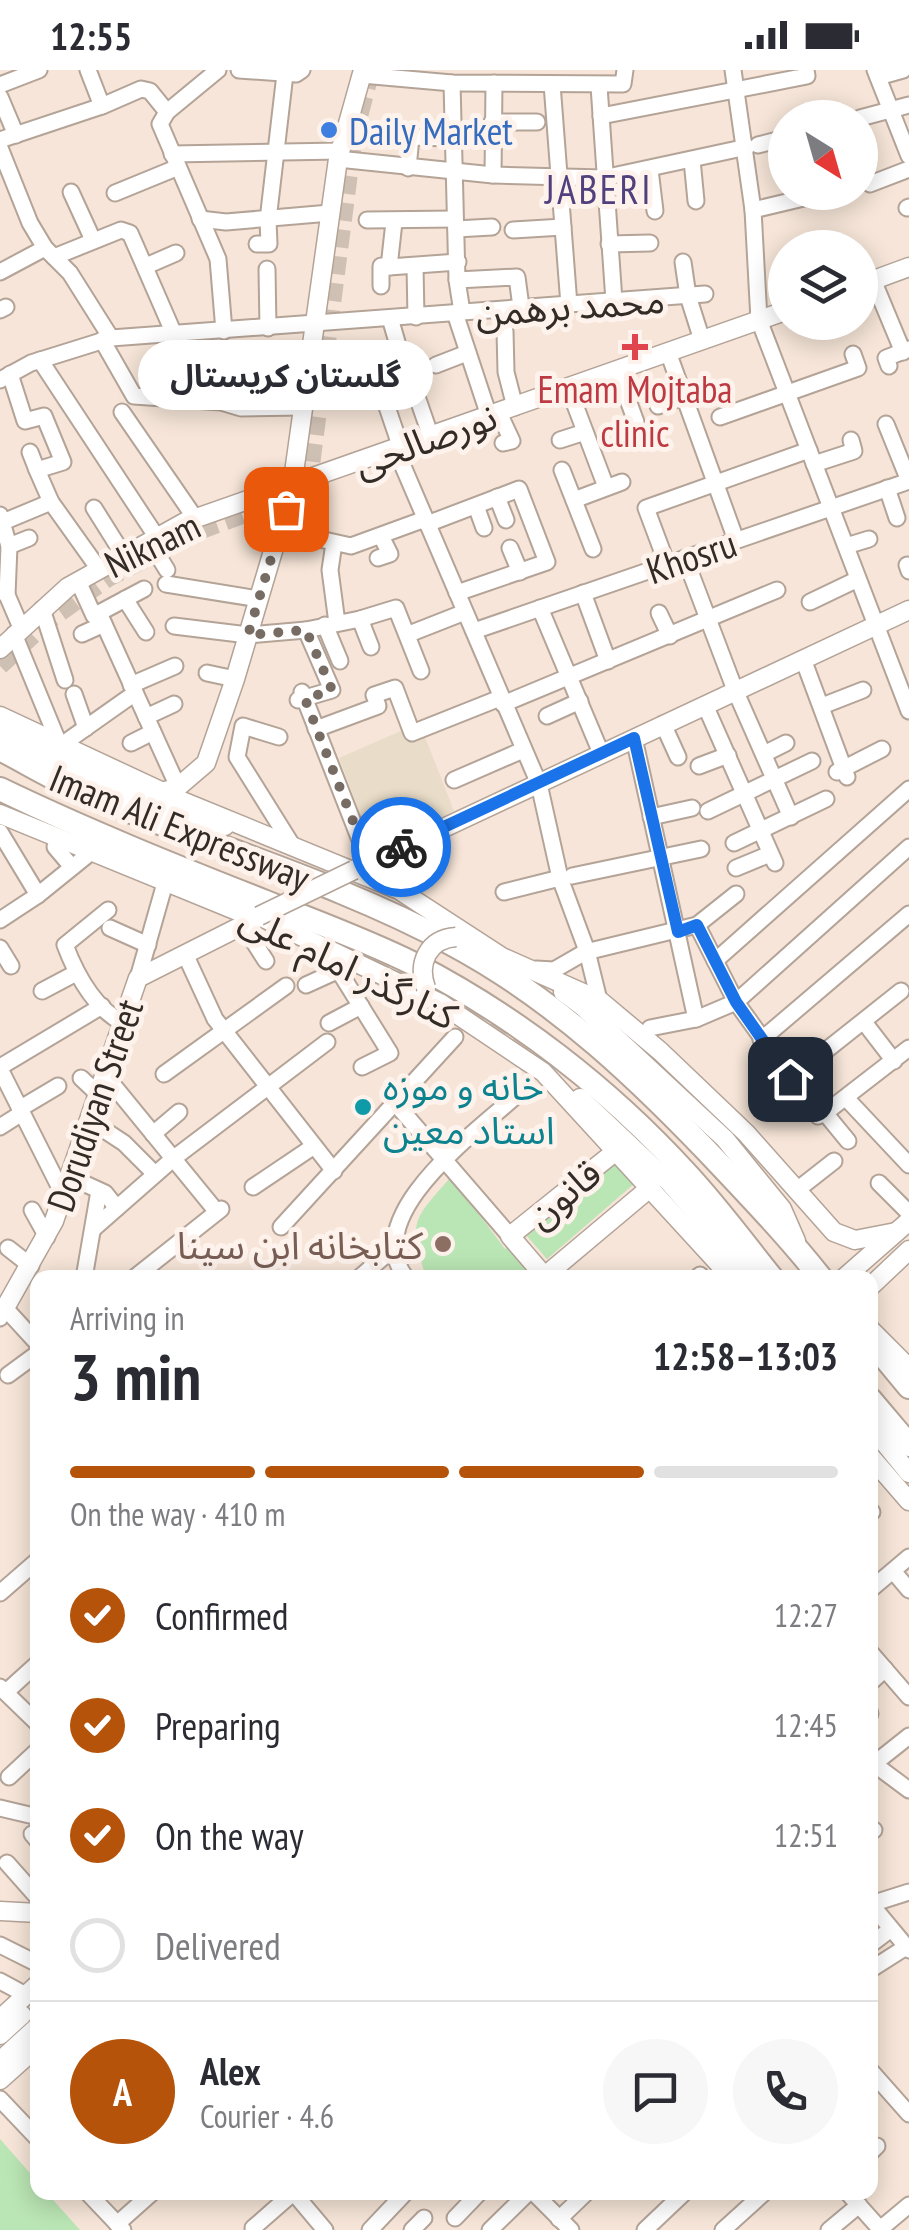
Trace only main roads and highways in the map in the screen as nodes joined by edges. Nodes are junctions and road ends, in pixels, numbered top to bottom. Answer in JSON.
{"nodes":[{"id":1,"x":362,"y":73,"type":"edge"},
{"id":2,"x":909,"y":268,"type":"edge"},
{"id":3,"x":878,"y":279,"type":"edge"},
{"id":4,"x":768,"y":317,"type":"edge"},
{"id":5,"x":292,"y":487,"type":"junction"},
{"id":6,"x":152,"y":537,"type":"junction"},
{"id":7,"x":909,"y":610,"type":"edge"},
{"id":8,"x":8,"y":637,"type":"edge"},
{"id":9,"x":0,"y":716,"type":"edge"},
{"id":10,"x":0,"y":732,"type":"edge"},
{"id":11,"x":0,"y":750,"type":"edge"},
{"id":12,"x":0,"y":789,"type":"edge"},
{"id":13,"x":170,"y":789,"type":"junction"},
{"id":14,"x":0,"y":802,"type":"edge"},
{"id":15,"x":0,"y":814,"type":"edge"},
{"id":16,"x":260,"y":832,"type":"junction"},
{"id":17,"x":414,"y":842,"type":"junction"},
{"id":18,"x":330,"y":860,"type":"junction"},
{"id":19,"x":361,"y":866,"type":"junction"},
{"id":20,"x":399,"y":890,"type":"junction"},
{"id":21,"x":299,"y":897,"type":"junction"},
{"id":22,"x":251,"y":921,"type":"junction"},
{"id":23,"x":485,"y":947,"type":"junction"},
{"id":24,"x":535,"y":972,"type":"junction"},
{"id":25,"x":440,"y":1003,"type":"junction"},
{"id":26,"x":543,"y":1072,"type":"junction"},
{"id":27,"x":616,"y":1151,"type":"junction"},
{"id":28,"x":651,"y":1187,"type":"junction"},
{"id":29,"x":905,"y":1218,"type":"edge"},
{"id":30,"x":909,"y":1250,"type":"edge"},
{"id":31,"x":800,"y":1251,"type":"junction"},
{"id":32,"x":909,"y":1264,"type":"edge"},
{"id":33,"x":539,"y":1270,"type":"edge"},
{"id":34,"x":553,"y":1270,"type":"edge"},
{"id":35,"x":725,"y":1270,"type":"edge"},
{"id":36,"x":745,"y":1270,"type":"edge"},
{"id":37,"x":765,"y":1270,"type":"edge"},
{"id":38,"x":815,"y":1270,"type":"edge"},
{"id":39,"x":852,"y":1270,"type":"edge"},
{"id":40,"x":878,"y":1279,"type":"edge"},
{"id":41,"x":878,"y":1291,"type":"edge"},
{"id":42,"x":4,"y":1307,"type":"edge"},
{"id":43,"x":878,"y":1337,"type":"edge"},
{"id":44,"x":878,"y":1350,"type":"edge"},
{"id":45,"x":909,"y":1368,"type":"edge"},
{"id":46,"x":909,"y":1387,"type":"edge"},
{"id":47,"x":878,"y":1408,"type":"edge"},
{"id":48,"x":878,"y":1436,"type":"edge"},
{"id":49,"x":909,"y":1445,"type":"edge"},
{"id":50,"x":909,"y":1473,"type":"edge"},
{"id":51,"x":878,"y":1479,"type":"edge"},
{"id":52,"x":909,"y":1501,"type":"edge"},
{"id":53,"x":0,"y":1911,"type":"edge"},
{"id":54,"x":30,"y":1913,"type":"edge"},
{"id":55,"x":30,"y":1996,"type":"edge"},
{"id":56,"x":30,"y":1998,"type":"edge"},
{"id":57,"x":0,"y":2019,"type":"edge"},
{"id":58,"x":30,"y":2033,"type":"edge"},
{"id":59,"x":0,"y":2036,"type":"edge"},
{"id":60,"x":30,"y":2053,"type":"edge"},
{"id":61,"x":0,"y":2060,"type":"edge"},
{"id":62,"x":0,"y":2080,"type":"edge"}],
"edges":[{"from":1,"to":5,"type":"main road"},
{"from":2,"to":3,"type":"main road"},
{"from":4,"to":5,"type":"main road","name":"نورصالحی"},
{"from":5,"to":6,"type":"main road","name":"Niknam"},
{"from":5,"to":6,"type":"main road","name":"Niknam"},
{"from":5,"to":13,"type":"main road"},
{"from":6,"to":8,"type":"main road","name":"Niknam"},
{"from":6,"to":8,"type":"main road","name":"Niknam"},
{"from":7,"to":17,"type":"main road"},
{"from":9,"to":13,"type":"main road","name":"کنارگذر امام علی"},
{"from":10,"to":16,"type":"main road"},
{"from":11,"to":31,"type":"highway","name":"Imam Ali Expressway"},
{"from":12,"to":37,"type":"highway","name":"Imam Ali Expressway"},
{"from":13,"to":16,"type":"main road","name":"کنارگذر امام علی"},
{"from":14,"to":22,"type":"main road"},
{"from":15,"to":22,"type":"main road","name":"کنارگذر امام علی"},
{"from":16,"to":18,"type":"main road","name":"کنارگذر امام علی"},
{"from":17,"to":19,"type":"main road"},
{"from":17,"to":20,"type":"main road"},
{"from":18,"to":19,"type":"main road","name":"کنارگذر امام علی"},
{"from":18,"to":21,"type":"main road"},
{"from":19,"to":20,"type":"main road","name":"کنارگذر امام علی"},
{"from":19,"to":21,"type":"main road","bridge":true},
{"from":20,"to":23,"type":"main road","name":"کنارگذر امام علی"},
{"from":21,"to":22,"type":"main road","bridge":true},
{"from":22,"to":25,"type":"main road","name":"کنارگذر امام علی"},
{"from":22,"to":42,"type":"main road","name":"Dorudiyan Street"},
{"from":23,"to":24,"type":"main road","name":"کنارگذر امام علی"},
{"from":23,"to":25,"type":"main road","bridge":true},
{"from":24,"to":29,"type":"main road","name":"کنارگذر امام علی"},
{"from":24,"to":31,"type":"main road"},
{"from":25,"to":26,"type":"main road","name":"کنارگذر امام علی"},
{"from":26,"to":27,"type":"main road","name":"کنارگذر امام علی"},
{"from":26,"to":36,"type":"main road"},
{"from":27,"to":28,"type":"main road","name":"کنارگذر امام علی"},
{"from":27,"to":33,"type":"main road","name":"قانون"},
{"from":28,"to":34,"type":"main road","name":"قانون"},
{"from":28,"to":35,"type":"main road","name":"کنارگذر امام علی"},
{"from":29,"to":39,"type":"main road"},
{"from":30,"to":40,"type":"main road"},
{"from":31,"to":38,"type":"highway","name":"Imam Ali Expressway"},
{"from":32,"to":41,"type":"main road"},
{"from":43,"to":45,"type":"main road"},
{"from":44,"to":46,"type":"highway"},
{"from":47,"to":49,"type":"highway"},
{"from":48,"to":50,"type":"main road"},
{"from":51,"to":52,"type":"main road"},
{"from":53,"to":54,"type":"main road"},
{"from":55,"to":57,"type":"main road"},
{"from":56,"to":59,"type":"main road"},
{"from":58,"to":61,"type":"main road"},
{"from":60,"to":62,"type":"main road"}]}
